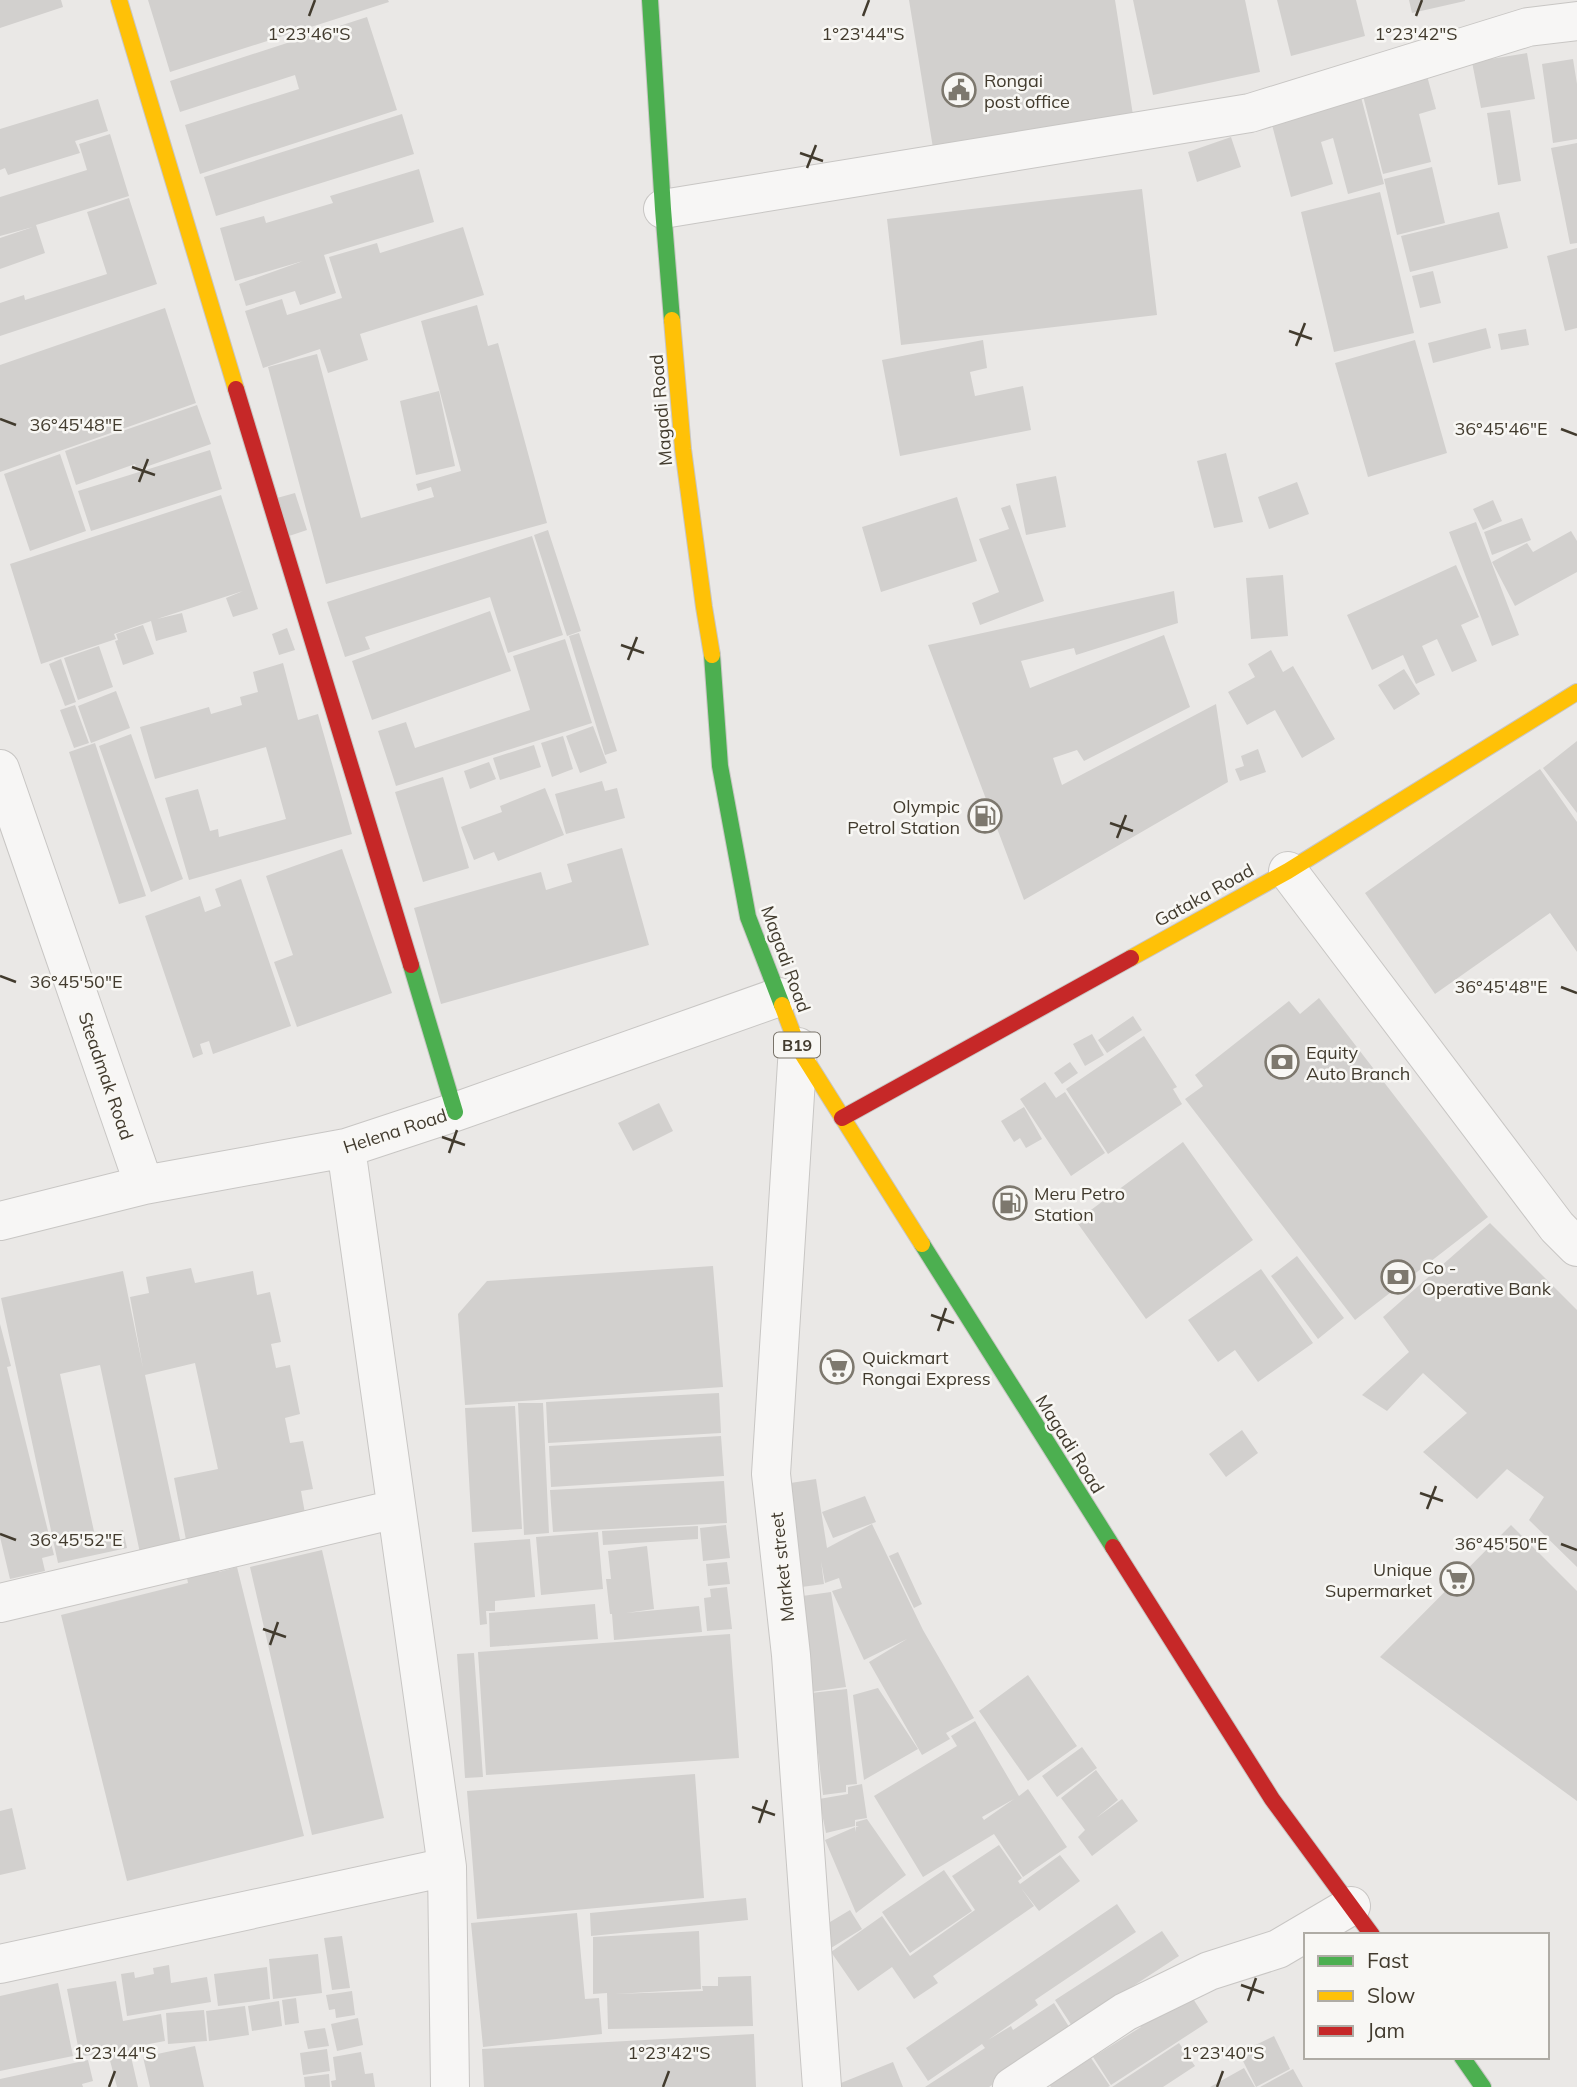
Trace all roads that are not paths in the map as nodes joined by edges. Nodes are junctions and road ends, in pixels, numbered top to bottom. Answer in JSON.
{"nodes":[{"id":1,"x":120,"y":0,"type":"edge"},
{"id":2,"x":650,"y":0,"type":"edge"},
{"id":3,"x":1577,"y":21,"type":"edge"},
{"id":4,"x":663,"y":209,"type":"junction"},
{"id":5,"x":1577,"y":692,"type":"edge"},
{"id":6,"x":0,"y":769,"type":"edge"},
{"id":7,"x":1288,"y":871,"type":"junction"},
{"id":8,"x":779,"y":997,"type":"junction"},
{"id":9,"x":798,"y":1047,"type":"junction"},
{"id":10,"x":455,"y":1112,"type":"junction"},
{"id":11,"x":842,"y":1118,"type":"junction"},
{"id":12,"x":346,"y":1148,"type":"junction"},
{"id":13,"x":144,"y":1185,"type":"junction"},
{"id":14,"x":0,"y":1221,"type":"edge"},
{"id":15,"x":1577,"y":1247,"type":"edge"},
{"id":16,"x":396,"y":1510,"type":"junction"},
{"id":17,"x":0,"y":1603,"type":"edge"},
{"id":18,"x":447,"y":1867,"type":"junction"},
{"id":19,"x":1361,"y":1921,"type":"edge"},
{"id":20,"x":1325,"y":1933,"type":"edge"},
{"id":21,"x":1304,"y":1940,"type":"edge"},
{"id":22,"x":0,"y":1964,"type":"edge"},
{"id":23,"x":1463,"y":2059,"type":"edge"},
{"id":24,"x":450,"y":2087,"type":"edge"},
{"id":25,"x":822,"y":2087,"type":"edge"},
{"id":26,"x":1012,"y":2087,"type":"edge"},
{"id":27,"x":1483,"y":2087,"type":"edge"}],
"edges":[{"from":1,"to":10,"type":"main road"},
{"from":2,"to":4,"type":"main road","name":"Magadi Road","number":"B19"},
{"from":3,"to":4,"type":"street"},
{"from":4,"to":8,"type":"main road","name":"Magadi Road","number":"B19"},
{"from":5,"to":7,"type":"main road","name":"Gataka Road"},
{"from":6,"to":13,"type":"street","name":"Steadmak Road"},
{"from":7,"to":11,"type":"main road","name":"Gataka Road"},
{"from":7,"to":15,"type":"street"},
{"from":8,"to":9,"type":"main road","name":"Magadi Road","number":"B19"},
{"from":8,"to":10,"type":"street","name":"Helena Road"},
{"from":9,"to":11,"type":"main road","name":"Magadi Road","number":"B19"},
{"from":9,"to":25,"type":"street","name":"Market street"},
{"from":10,"to":12,"type":"street","name":"Helena Road"},
{"from":11,"to":19,"type":"main road","name":"Magadi Road","number":"B19"},
{"from":12,"to":13,"type":"street","name":"Helena Road"},
{"from":12,"to":16,"type":"street"},
{"from":13,"to":14,"type":"street","name":"Helena Road"},
{"from":16,"to":17,"type":"street"},
{"from":16,"to":18,"type":"street"},
{"from":18,"to":22,"type":"street"},
{"from":18,"to":24,"type":"street"},
{"from":19,"to":20,"type":"street"},
{"from":21,"to":26,"type":"street"},
{"from":23,"to":27,"type":"main road"}]}
